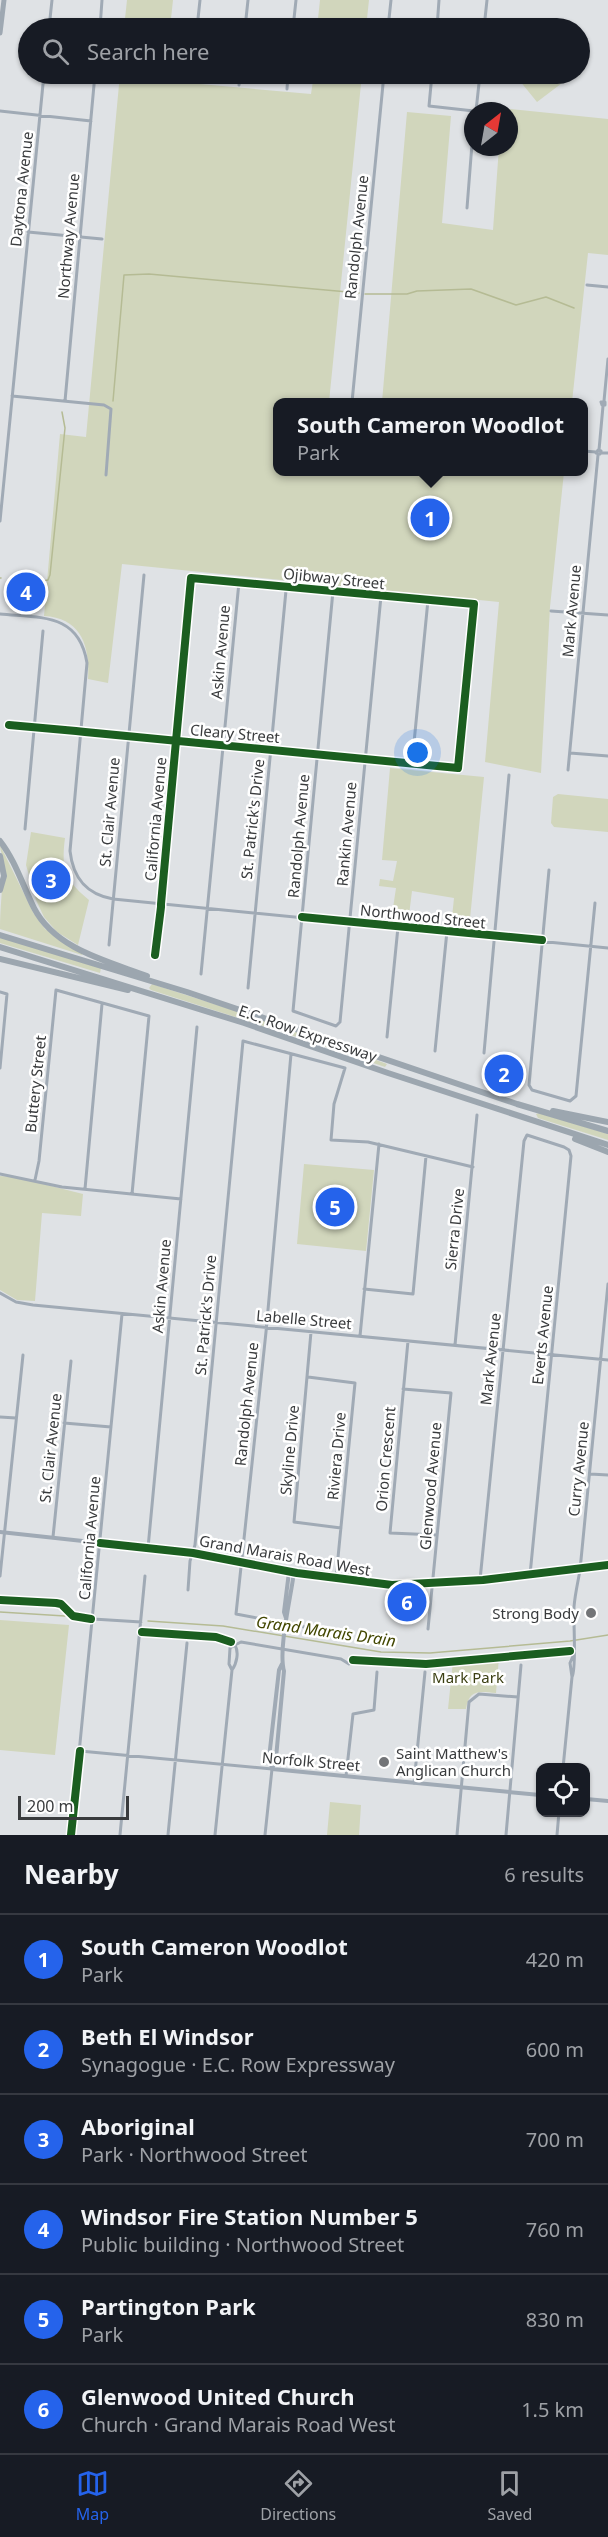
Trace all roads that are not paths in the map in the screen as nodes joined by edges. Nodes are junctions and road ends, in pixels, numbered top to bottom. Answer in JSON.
{"nodes":[{"id":1,"x":4,"y":0,"type":"edge"},
{"id":2,"x":52,"y":0,"type":"edge"},
{"id":3,"x":102,"y":0,"type":"edge"},
{"id":4,"x":200,"y":0,"type":"edge"},
{"id":5,"x":248,"y":0,"type":"edge"},
{"id":6,"x":296,"y":0,"type":"edge"},
{"id":7,"x":391,"y":0,"type":"edge"},
{"id":8,"x":439,"y":0,"type":"edge"},
{"id":9,"x":487,"y":0,"type":"edge"},
{"id":10,"x":50,"y":18,"type":"edge"},
{"id":11,"x":101,"y":18,"type":"edge"},
{"id":12,"x":198,"y":18,"type":"edge"},
{"id":13,"x":246,"y":18,"type":"edge"},
{"id":14,"x":294,"y":18,"type":"edge"},
{"id":15,"x":389,"y":18,"type":"edge"},
{"id":16,"x":438,"y":18,"type":"edge"},
{"id":17,"x":485,"y":18,"type":"edge"},
{"id":18,"x":0,"y":33,"type":"edge"},
{"id":19,"x":43,"y":84,"type":"edge"},
{"id":20,"x":94,"y":84,"type":"edge"},
{"id":21,"x":287,"y":84,"type":"edge"},
{"id":22,"x":383,"y":84,"type":"edge"},
{"id":23,"x":431,"y":84,"type":"edge"},
{"id":24,"x":479,"y":84,"type":"edge"},
{"id":25,"x":287,"y":89,"type":"dead end"},
{"id":26,"x":476,"y":102,"type":"edge"},
{"id":27,"x":464,"y":110,"type":"edge"},
{"id":28,"x":0,"y":111,"type":"edge"},
{"id":29,"x":40,"y":115,"type":"junction"},
{"id":30,"x":91,"y":121,"type":"junction"},
{"id":31,"x":471,"y":156,"type":"edge"},
{"id":32,"x":467,"y":208,"type":"dead end"},
{"id":33,"x":28,"y":232,"type":"junction"},
{"id":34,"x":80,"y":237,"type":"junction"},
{"id":35,"x":102,"y":239,"type":"dead end"},
{"id":36,"x":586,"y":285,"type":"dead end"},
{"id":37,"x":608,"y":287,"type":"edge"},
{"id":38,"x":608,"y":358,"type":"edge"},
{"id":39,"x":12,"y":396,"type":"junction"},
{"id":40,"x":351,"y":398,"type":"edge"},
{"id":41,"x":65,"y":401,"type":"junction"},
{"id":42,"x":605,"y":404,"type":"edge"},
{"id":43,"x":588,"y":451,"type":"edge"},
{"id":44,"x":599,"y":452,"type":"junction"},
{"id":45,"x":608,"y":453,"type":"edge"},
{"id":46,"x":106,"y":475,"type":"dead end"},
{"id":47,"x":0,"y":521,"type":"edge"},
{"id":48,"x":144,"y":575,"type":"dead end"},
{"id":49,"x":191,"y":578,"type":"joint"},
{"id":50,"x":287,"y":580,"type":"dead end"},
{"id":51,"x":239,"y":582,"type":"junction"},
{"id":52,"x":286,"y":587,"type":"junction"},
{"id":53,"x":333,"y":591,"type":"junction"},
{"id":54,"x":381,"y":596,"type":"junction"},
{"id":55,"x":428,"y":600,"type":"junction"},
{"id":56,"x":551,"y":611,"type":"dead end"},
{"id":57,"x":0,"y":614,"type":"edge"},
{"id":58,"x":583,"y":614,"type":"junction"},
{"id":59,"x":608,"y":615,"type":"edge"},
{"id":60,"x":44,"y":631,"type":"dead end"},
{"id":61,"x":9,"y":724,"type":"dead end"},
{"id":62,"x":34,"y":727,"type":"junction"},
{"id":63,"x":81,"y":731,"type":"junction"},
{"id":64,"x":129,"y":736,"type":"junction"},
{"id":65,"x":176,"y":741,"type":"junction"},
{"id":66,"x":223,"y":745,"type":"junction"},
{"id":67,"x":271,"y":750,"type":"junction"},
{"id":68,"x":570,"y":753,"type":"junction"},
{"id":69,"x":317,"y":754,"type":"junction"},
{"id":70,"x":608,"y":756,"type":"edge"},
{"id":71,"x":366,"y":759,"type":"junction"},
{"id":72,"x":412,"y":763,"type":"junction"},
{"id":73,"x":458,"y":768,"type":"joint"},
{"id":74,"x":568,"y":770,"type":"dead end"},
{"id":75,"x":508,"y":775,"type":"dead end"},
{"id":76,"x":25,"y":829,"type":"dead end"},
{"id":77,"x":0,"y":841,"type":"edge"},
{"id":78,"x":0,"y":856,"type":"edge"},
{"id":79,"x":549,"y":870,"type":"dead end"},
{"id":80,"x":0,"y":890,"type":"edge"},
{"id":81,"x":113,"y":899,"type":"junction"},
{"id":82,"x":595,"y":903,"type":"dead end"},
{"id":83,"x":161,"y":904,"type":"junction"},
{"id":84,"x":208,"y":908,"type":"junction"},
{"id":85,"x":255,"y":913,"type":"junction"},
{"id":86,"x":302,"y":917,"type":"junction"},
{"id":87,"x":350,"y":922,"type":"junction"},
{"id":88,"x":398,"y":927,"type":"junction"},
{"id":89,"x":447,"y":932,"type":"junction"},
{"id":90,"x":0,"y":935,"type":"edge"},
{"id":91,"x":495,"y":936,"type":"junction"},
{"id":92,"x":542,"y":940,"type":"junction"},
{"id":93,"x":109,"y":945,"type":"dead end"},
{"id":94,"x":591,"y":946,"type":"junction"},
{"id":95,"x":0,"y":947,"type":"edge"},
{"id":96,"x":608,"y":948,"type":"edge"},
{"id":97,"x":155,"y":955,"type":"dead end"},
{"id":98,"x":0,"y":960,"type":"edge"},
{"id":99,"x":201,"y":974,"type":"dead end"},
{"id":100,"x":248,"y":988,"type":"dead end"},
{"id":101,"x":0,"y":992,"type":"edge"},
{"id":102,"x":187,"y":993,"type":"junction"},
{"id":103,"x":169,"y":999,"type":"junction"},
{"id":104,"x":102,"y":1004,"type":"junction"},
{"id":105,"x":293,"y":1011,"type":"joint"},
{"id":106,"x":197,"y":1026,"type":"dead end"},
{"id":107,"x":387,"y":1037,"type":"dead end"},
{"id":108,"x":1,"y":1038,"type":"edge"},
{"id":109,"x":435,"y":1051,"type":"dead end"},
{"id":110,"x":484,"y":1053,"type":"dead end"},
{"id":111,"x":291,"y":1054,"type":"junction"},
{"id":112,"x":0,"y":1068,"type":"edge"},
{"id":113,"x":516,"y":1104,"type":"junction"},
{"id":114,"x":477,"y":1115,"type":"dead end"},
{"id":115,"x":608,"y":1122,"type":"edge"},
{"id":116,"x":544,"y":1126,"type":"junction"},
{"id":117,"x":608,"y":1131,"type":"edge"},
{"id":118,"x":524,"y":1141,"type":"joint"},
{"id":119,"x":379,"y":1144,"type":"junction"},
{"id":120,"x":608,"y":1145,"type":"edge"},
{"id":121,"x":608,"y":1152,"type":"edge"},
{"id":122,"x":426,"y":1156,"type":"junction"},
{"id":123,"x":473,"y":1167,"type":"junction"},
{"id":124,"x":0,"y":1174,"type":"edge"},
{"id":125,"x":35,"y":1180,"type":"junction"},
{"id":126,"x":85,"y":1189,"type":"junction"},
{"id":127,"x":132,"y":1194,"type":"junction"},
{"id":128,"x":181,"y":1199,"type":"junction"},
{"id":129,"x":608,"y":1284,"type":"edge"},
{"id":130,"x":364,"y":1289,"type":"junction"},
{"id":131,"x":0,"y":1293,"type":"edge"},
{"id":132,"x":122,"y":1314,"type":"junction"},
{"id":133,"x":170,"y":1318,"type":"junction"},
{"id":134,"x":216,"y":1323,"type":"junction"},
{"id":135,"x":266,"y":1328,"type":"junction"},
{"id":136,"x":311,"y":1332,"type":"junction"},
{"id":137,"x":360,"y":1336,"type":"junction"},
{"id":138,"x":408,"y":1341,"type":"junction"},
{"id":139,"x":454,"y":1346,"type":"junction"},
{"id":140,"x":503,"y":1350,"type":"junction"},
{"id":141,"x":23,"y":1355,"type":"dead end"},
{"id":142,"x":552,"y":1355,"type":"junction"},
{"id":143,"x":601,"y":1359,"type":"junction"},
{"id":144,"x":608,"y":1360,"type":"edge"},
{"id":145,"x":71,"y":1361,"type":"dead end"},
{"id":146,"x":308,"y":1377,"type":"junction"},
{"id":147,"x":403,"y":1389,"type":"junction"},
{"id":148,"x":0,"y":1417,"type":"edge"},
{"id":149,"x":16,"y":1418,"type":"junction"},
{"id":150,"x":64,"y":1423,"type":"junction"},
{"id":151,"x":111,"y":1427,"type":"junction"},
{"id":152,"x":590,"y":1474,"type":"junction"},
{"id":153,"x":608,"y":1476,"type":"edge"},
{"id":154,"x":341,"y":1528,"type":"junction"},
{"id":155,"x":2,"y":1532,"type":"edge"},
{"id":156,"x":437,"y":1535,"type":"junction"},
{"id":157,"x":53,"y":1537,"type":"junction"},
{"id":158,"x":100,"y":1543,"type":"junction"},
{"id":159,"x":148,"y":1548,"type":"junction"},
{"id":160,"x":193,"y":1552,"type":"junction"},
{"id":161,"x":242,"y":1562,"type":"junction"},
{"id":162,"x":608,"y":1566,"type":"edge"},
{"id":163,"x":580,"y":1570,"type":"junction"},
{"id":164,"x":291,"y":1572,"type":"junction"},
{"id":165,"x":530,"y":1575,"type":"junction"},
{"id":166,"x":0,"y":1576,"type":"edge"},
{"id":167,"x":146,"y":1576,"type":"dead end"},
{"id":168,"x":336,"y":1579,"type":"junction"},
{"id":169,"x":480,"y":1580,"type":"junction"},
{"id":170,"x":432,"y":1584,"type":"junction"},
{"id":171,"x":188,"y":1590,"type":"dead end"},
{"id":172,"x":257,"y":1618,"type":"dead end"},
{"id":173,"x":93,"y":1619,"type":"junction"},
{"id":174,"x":141,"y":1622,"type":"junction"},
{"id":175,"x":286,"y":1624,"type":"junction"},
{"id":176,"x":429,"y":1629,"type":"dead end"},
{"id":177,"x":341,"y":1633,"type":"dead end"},
{"id":178,"x":187,"y":1642,"type":"dead end"},
{"id":179,"x":235,"y":1645,"type":"junction"},
{"id":180,"x":284,"y":1648,"type":"junction"},
{"id":181,"x":349,"y":1664,"type":"dead end"},
{"id":182,"x":521,"y":1665,"type":"dead end"},
{"id":183,"x":232,"y":1670,"type":"junction"},
{"id":184,"x":377,"y":1672,"type":"dead end"},
{"id":185,"x":425,"y":1672,"type":"dead end"},
{"id":186,"x":518,"y":1697,"type":"junction"},
{"id":187,"x":80,"y":1751,"type":"junction"},
{"id":188,"x":128,"y":1755,"type":"junction"},
{"id":189,"x":175,"y":1760,"type":"junction"},
{"id":190,"x":563,"y":1763,"type":"edge"},
{"id":191,"x":222,"y":1764,"type":"junction"},
{"id":192,"x":272,"y":1769,"type":"junction"},
{"id":193,"x":346,"y":1776,"type":"junction"},
{"id":194,"x":414,"y":1783,"type":"junction"},
{"id":195,"x":461,"y":1787,"type":"junction"},
{"id":196,"x":510,"y":1792,"type":"junction"},
{"id":197,"x":536,"y":1795,"type":"edge"},
{"id":198,"x":590,"y":1799,"type":"edge"},
{"id":199,"x":608,"y":1801,"type":"edge"},
{"id":200,"x":559,"y":1817,"type":"edge"},
{"id":201,"x":71,"y":1835,"type":"edge"},
{"id":202,"x":120,"y":1835,"type":"edge"},
{"id":203,"x":168,"y":1835,"type":"edge"},
{"id":204,"x":215,"y":1835,"type":"edge"},
{"id":205,"x":265,"y":1835,"type":"edge"},
{"id":206,"x":457,"y":1835,"type":"edge"},
{"id":207,"x":506,"y":1835,"type":"edge"},
{"id":208,"x":557,"y":1835,"type":"edge"}],
"edges":[{"from":1,"to":18,"type":"highway"},
{"from":2,"to":10,"type":"street"},
{"from":3,"to":11,"type":"street"},
{"from":4,"to":12,"type":"street"},
{"from":5,"to":13,"type":"street"},
{"from":6,"to":14,"type":"street"},
{"from":7,"to":15,"type":"street"},
{"from":8,"to":16,"type":"street"},
{"from":9,"to":17,"type":"street"},
{"from":19,"to":29,"type":"street","name":"Daytona Avenue"},
{"from":20,"to":30,"type":"street","name":"Northway Avenue"},
{"from":21,"to":25,"type":"street"},
{"from":22,"to":40,"type":"street","name":"Randolph Avenue"},
{"from":23,"to":27,"type":"street"},
{"from":24,"to":26,"type":"street"},
{"from":28,"to":29,"type":"street"},
{"from":29,"to":30,"type":"street"},
{"from":29,"to":33,"type":"street","name":"Daytona Avenue"},
{"from":30,"to":34,"type":"street","name":"Northway Avenue"},
{"from":31,"to":32,"type":"street"},
{"from":33,"to":34,"type":"street"},
{"from":33,"to":39,"type":"street","name":"Daytona Avenue"},
{"from":34,"to":35,"type":"street"},
{"from":34,"to":41,"type":"street","name":"Northway Avenue"},
{"from":36,"to":37,"type":"street"},
{"from":38,"to":42,"type":"street","name":"Mark Avenue"},
{"from":39,"to":41,"type":"street"},
{"from":39,"to":47,"type":"street","name":"Daytona Avenue"},
{"from":41,"to":46,"type":"street"},
{"from":42,"to":44,"type":"street","name":"Mark Avenue"},
{"from":43,"to":44,"type":"street"},
{"from":44,"to":45,"type":"street"},
{"from":44,"to":58,"type":"street","name":"Mark Avenue"},
{"from":48,"to":64,"type":"street","name":"St. Clair Avenue"},
{"from":49,"to":51,"type":"street","name":"Ojibway Street"},
{"from":49,"to":65,"type":"street","name":"California Avenue"},
{"from":50,"to":52,"type":"street","name":"St. Patrick's Drive"},
{"from":51,"to":52,"type":"street","name":"Ojibway Street"},
{"from":51,"to":66,"type":"street","name":"Askin Avenue"},
{"from":52,"to":53,"type":"street","name":"Ojibway Street"},
{"from":52,"to":67,"type":"street","name":"St. Patrick's Drive"},
{"from":53,"to":54,"type":"street","name":"Ojibway Street"},
{"from":53,"to":69,"type":"street","name":"Randolph Avenue"},
{"from":54,"to":55,"type":"street","name":"Ojibway Street"},
{"from":54,"to":71,"type":"street","name":"Rankin Avenue"},
{"from":55,"to":72,"type":"street"},
{"from":55,"to":73,"type":"street","name":"Ojibway Street"},
{"from":56,"to":58,"type":"street"},
{"from":57,"to":63,"type":"street","name":"Northwood Street"},
{"from":58,"to":59,"type":"street"},
{"from":58,"to":68,"type":"street","name":"Mark Avenue"},
{"from":60,"to":62,"type":"street"},
{"from":61,"to":62,"type":"street","name":"Cleary Street"},
{"from":62,"to":63,"type":"street","name":"Cleary Street"},
{"from":62,"to":76,"type":"street"},
{"from":63,"to":64,"type":"street","name":"Cleary Street"},
{"from":63,"to":81,"type":"street","name":"Northwood Street"},
{"from":64,"to":65,"type":"street","name":"Cleary Street"},
{"from":64,"to":81,"type":"street","name":"St. Clair Avenue"},
{"from":65,"to":66,"type":"street","name":"Cleary Street"},
{"from":65,"to":83,"type":"street","name":"California Avenue"},
{"from":66,"to":67,"type":"street","name":"Cleary Street"},
{"from":66,"to":84,"type":"street","name":"Askin Avenue"},
{"from":67,"to":69,"type":"street","name":"Cleary Street"},
{"from":67,"to":85,"type":"street","name":"St. Patrick's Drive"},
{"from":68,"to":70,"type":"street"},
{"from":68,"to":74,"type":"street","name":"Mark Avenue"},
{"from":69,"to":71,"type":"street","name":"Cleary Street"},
{"from":69,"to":86,"type":"street","name":"Randolph Avenue"},
{"from":71,"to":72,"type":"street","name":"Cleary Street"},
{"from":71,"to":87,"type":"street","name":"Rankin Avenue"},
{"from":72,"to":73,"type":"street","name":"Cleary Street"},
{"from":75,"to":91,"type":"street"},
{"from":77,"to":102,"type":"highway"},
{"from":78,"to":80,"type":"highway"},
{"from":79,"to":92,"type":"street"},
{"from":81,"to":83,"type":"street","name":"Northwood Street"},
{"from":81,"to":93,"type":"street","name":"St. Clair Avenue"},
{"from":82,"to":94,"type":"street"},
{"from":83,"to":84,"type":"street","name":"Northwood Street"},
{"from":83,"to":97,"type":"street","name":"California Avenue"},
{"from":84,"to":85,"type":"street","name":"Northwood Street"},
{"from":84,"to":99,"type":"street","name":"Askin Avenue"},
{"from":85,"to":86,"type":"street","name":"Northwood Street"},
{"from":85,"to":100,"type":"street","name":"St. Patrick's Drive"},
{"from":86,"to":87,"type":"street","name":"Northwood Street"},
{"from":86,"to":105,"type":"street","name":"Randolph Avenue"},
{"from":87,"to":88,"type":"street","name":"Northwood Street"},
{"from":87,"to":105,"type":"street","name":"Rankin Avenue"},
{"from":88,"to":89,"type":"street","name":"Northwood Street"},
{"from":88,"to":107,"type":"street"},
{"from":89,"to":91,"type":"street","name":"Northwood Street"},
{"from":89,"to":109,"type":"street"},
{"from":90,"to":102,"type":"highway","name":"E.C. Row Expressway"},
{"from":91,"to":92,"type":"street","name":"Northwood Street"},
{"from":91,"to":110,"type":"street"},
{"from":92,"to":94,"type":"street","name":"Northwood Street"},
{"from":92,"to":94,"type":"street"},
{"from":94,"to":96,"type":"street","name":"Northwood Street"},
{"from":95,"to":103,"type":"highway","name":"E.C. Row Expressway"},
{"from":98,"to":103,"type":"highway"},
{"from":101,"to":108,"type":"street"},
{"from":102,"to":113,"type":"highway","name":"E.C. Row Expressway"},
{"from":103,"to":116,"type":"highway","name":"E.C. Row Expressway"},
{"from":104,"to":125,"type":"street","name":"Buttery Street"},
{"from":104,"to":126,"type":"street"},
{"from":104,"to":127,"type":"street"},
{"from":106,"to":128,"type":"street","name":"Askin Avenue"},
{"from":108,"to":112,"type":"street"},
{"from":111,"to":119,"type":"street"},
{"from":111,"to":134,"type":"street","name":"St. Patrick's Drive"},
{"from":111,"to":135,"type":"street","name":"Randolph Avenue"},
{"from":113,"to":115,"type":"highway"},
{"from":113,"to":117,"type":"highway","name":"E.C. Row Expressway"},
{"from":114,"to":123,"type":"street","name":"Sierra Drive"},
{"from":116,"to":120,"type":"highway","name":"E.C. Row Expressway"},
{"from":116,"to":121,"type":"highway"},
{"from":118,"to":140,"type":"street","name":"Mark Avenue"},
{"from":118,"to":142,"type":"street","name":"Everts Avenue"},
{"from":119,"to":122,"type":"street"},
{"from":119,"to":130,"type":"street"},
{"from":122,"to":123,"type":"street"},
{"from":122,"to":130,"type":"street"},
{"from":123,"to":139,"type":"street","name":"Sierra Drive"},
{"from":124,"to":125,"type":"street"},
{"from":125,"to":126,"type":"street"},
{"from":126,"to":127,"type":"street"},
{"from":127,"to":128,"type":"street"},
{"from":128,"to":133,"type":"street","name":"Askin Avenue"},
{"from":129,"to":143,"type":"street","name":"Curry Avenue"},
{"from":130,"to":137,"type":"street"},
{"from":131,"to":132,"type":"street","name":"Labelle Street"},
{"from":132,"to":133,"type":"street","name":"Labelle Street"},
{"from":132,"to":151,"type":"street","name":"California Avenue"},
{"from":133,"to":134,"type":"street","name":"Labelle Street"},
{"from":133,"to":159,"type":"street","name":"Askin Avenue"},
{"from":134,"to":135,"type":"street","name":"Labelle Street"},
{"from":134,"to":160,"type":"street","name":"St. Patrick's Drive"},
{"from":135,"to":136,"type":"street","name":"Labelle Street"},
{"from":135,"to":161,"type":"street","name":"Randolph Avenue"},
{"from":136,"to":137,"type":"street","name":"Labelle Street"},
{"from":136,"to":146,"type":"street","name":"Skyline Drive"},
{"from":137,"to":138,"type":"street","name":"Labelle Street"},
{"from":138,"to":139,"type":"street","name":"Labelle Street"},
{"from":138,"to":147,"type":"street","name":"Orion Crescent"},
{"from":139,"to":140,"type":"street","name":"Labelle Street"},
{"from":140,"to":142,"type":"street","name":"Labelle Street"},
{"from":140,"to":169,"type":"street","name":"Mark Avenue"},
{"from":141,"to":149,"type":"street"},
{"from":142,"to":143,"type":"street","name":"Labelle Street"},
{"from":142,"to":165,"type":"street","name":"Everts Avenue"},
{"from":143,"to":144,"type":"street","name":"Labelle Street"},
{"from":143,"to":152,"type":"street","name":"Curry Avenue"},
{"from":145,"to":150,"type":"street","name":"St. Clair Avenue"},
{"from":146,"to":154,"type":"street","name":"Riviera Drive"},
{"from":146,"to":154,"type":"street","name":"Skyline Drive"},
{"from":147,"to":156,"type":"street","name":"Glenwood Avenue"},
{"from":147,"to":156,"type":"street","name":"Orion Crescent"},
{"from":148,"to":149,"type":"street"},
{"from":149,"to":155,"type":"street"},
{"from":150,"to":151,"type":"street"},
{"from":150,"to":157,"type":"street","name":"St. Clair Avenue"},
{"from":151,"to":158,"type":"street","name":"California Avenue"},
{"from":152,"to":153,"type":"street"},
{"from":152,"to":163,"type":"street","name":"Curry Avenue"},
{"from":154,"to":168,"type":"street","name":"Riviera Drive"},
{"from":155,"to":157,"type":"street","name":"Grand Marais Road West"},
{"from":155,"to":166,"type":"street"},
{"from":156,"to":170,"type":"street","name":"Glenwood Avenue"},
{"from":157,"to":158,"type":"street","name":"Grand Marais Road West"},
{"from":158,"to":159,"type":"street","name":"Grand Marais Road West"},
{"from":158,"to":173,"type":"street","name":"California Avenue"},
{"from":159,"to":160,"type":"street","name":"Grand Marais Road West"},
{"from":160,"to":161,"type":"street","name":"Grand Marais Road West"},
{"from":160,"to":171,"type":"street","name":"St. Patrick's Drive"},
{"from":161,"to":164,"type":"street","name":"Grand Marais Road West"},
{"from":161,"to":172,"type":"street","name":"Randolph Avenue"},
{"from":162,"to":163,"type":"street","name":"Grand Marais Road West"},
{"from":163,"to":165,"type":"street","name":"Grand Marais Road West"},
{"from":163,"to":190,"type":"street","name":"Curry Avenue"},
{"from":164,"to":168,"type":"street","name":"Grand Marais Road West"},
{"from":164,"to":175,"type":"street"},
{"from":165,"to":169,"type":"street","name":"Grand Marais Road West"},
{"from":167,"to":174,"type":"street"},
{"from":168,"to":170,"type":"street","name":"Grand Marais Road West"},
{"from":169,"to":170,"type":"street","name":"Grand Marais Road West"},
{"from":170,"to":176,"type":"street","name":"Glenwood Avenue"},
{"from":173,"to":174,"type":"street"},
{"from":173,"to":187,"type":"street","name":"California Avenue"},
{"from":174,"to":188,"type":"street"},
{"from":175,"to":177,"type":"street"},
{"from":175,"to":180,"type":"street"},
{"from":178,"to":189,"type":"street"},
{"from":179,"to":180,"type":"street"},
{"from":179,"to":183,"type":"street"},
{"from":179,"to":183,"type":"street"},
{"from":180,"to":181,"type":"street"},
{"from":180,"to":192,"type":"street"},
{"from":182,"to":186,"type":"street"},
{"from":183,"to":191,"type":"street"},
{"from":184,"to":193,"type":"street"},
{"from":185,"to":194,"type":"street"},
{"from":186,"to":195,"type":"street"},
{"from":186,"to":196,"type":"street"},
{"from":187,"to":188,"type":"street","name":"Norfolk Street"},
{"from":187,"to":201,"type":"street","name":"California Avenue"},
{"from":188,"to":189,"type":"street","name":"Norfolk Street"},
{"from":188,"to":202,"type":"street"},
{"from":189,"to":191,"type":"street","name":"Norfolk Street"},
{"from":189,"to":203,"type":"street"},
{"from":191,"to":192,"type":"street","name":"Norfolk Street"},
{"from":191,"to":204,"type":"street"},
{"from":192,"to":193,"type":"street","name":"Norfolk Street"},
{"from":192,"to":205,"type":"street"},
{"from":193,"to":194,"type":"street","name":"Norfolk Street"},
{"from":194,"to":195,"type":"street","name":"Norfolk Street"},
{"from":195,"to":196,"type":"street","name":"Norfolk Street"},
{"from":195,"to":206,"type":"street"},
{"from":196,"to":197,"type":"street","name":"Norfolk Street"},
{"from":196,"to":207,"type":"street"},
{"from":198,"to":199,"type":"street"},
{"from":200,"to":208,"type":"street"}]}
